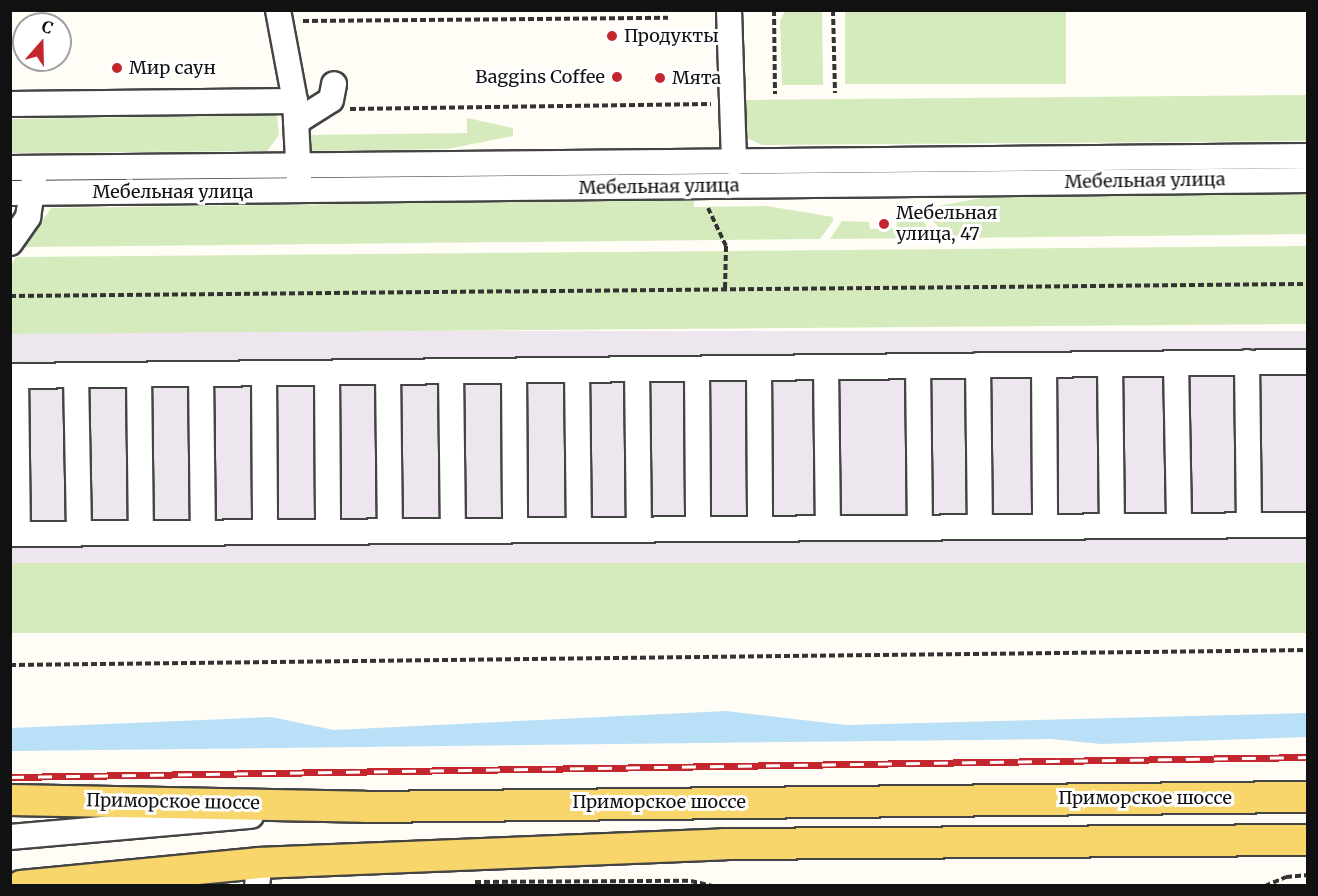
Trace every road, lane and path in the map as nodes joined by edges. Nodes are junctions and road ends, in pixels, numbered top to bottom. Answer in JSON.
{"nodes":[{"id":1,"x":629,"y":10,"type":"edge"},
{"id":2,"x":729,"y":10,"type":"edge"},
{"id":3,"x":776,"y":10,"type":"edge"},
{"id":4,"x":833,"y":10,"type":"edge"},
{"id":5,"x":279,"y":16,"type":"edge"},
{"id":6,"x":629,"y":18,"type":"junction"},
{"id":7,"x":668,"y":18,"type":"dead end"},
{"id":8,"x":334,"y":84,"type":"dead end"},
{"id":9,"x":835,"y":93,"type":"dead end"},
{"id":10,"x":775,"y":94,"type":"dead end"},
{"id":11,"x":732,"y":99,"type":"junction"},
{"id":12,"x":10,"y":104,"type":"edge"},
{"id":13,"x":322,"y":109,"type":"junction"},
{"id":14,"x":296,"y":112,"type":"junction"},
{"id":15,"x":1308,"y":156,"type":"edge"},
{"id":16,"x":734,"y":163,"type":"junction"},
{"id":17,"x":298,"y":167,"type":"junction"},
{"id":18,"x":10,"y":168,"type":"edge"},
{"id":19,"x":34,"y":168,"type":"junction"},
{"id":20,"x":1308,"y":180,"type":"edge"},
{"id":21,"x":299,"y":191,"type":"junction"},
{"id":22,"x":22,"y":193,"type":"edge"},
{"id":23,"x":705,"y":202,"type":"dead end"},
{"id":24,"x":10,"y":243,"type":"edge"},
{"id":25,"x":1308,"y":284,"type":"edge"},
{"id":26,"x":725,"y":289,"type":"junction"},
{"id":27,"x":10,"y":296,"type":"edge"},
{"id":28,"x":1247,"y":362,"type":"junction"},
{"id":29,"x":1308,"y":362,"type":"edge"},
{"id":30,"x":1176,"y":363,"type":"junction"},
{"id":31,"x":1110,"y":364,"type":"junction"},
{"id":32,"x":978,"y":365,"type":"junction"},
{"id":33,"x":1044,"y":365,"type":"junction"},
{"id":34,"x":918,"y":366,"type":"junction"},
{"id":35,"x":826,"y":367,"type":"junction"},
{"id":36,"x":759,"y":368,"type":"junction"},
{"id":37,"x":637,"y":369,"type":"junction"},
{"id":38,"x":697,"y":369,"type":"junction"},
{"id":39,"x":577,"y":370,"type":"junction"},
{"id":40,"x":451,"y":371,"type":"junction"},
{"id":41,"x":514,"y":371,"type":"junction"},
{"id":42,"x":388,"y":372,"type":"junction"},
{"id":43,"x":327,"y":373,"type":"junction"},
{"id":44,"x":201,"y":374,"type":"junction"},
{"id":45,"x":264,"y":374,"type":"junction"},
{"id":46,"x":76,"y":375,"type":"junction"},
{"id":47,"x":139,"y":375,"type":"junction"},
{"id":48,"x":13,"y":376,"type":"edge"},
{"id":49,"x":1249,"y":525,"type":"junction"},
{"id":50,"x":1308,"y":525,"type":"edge"},
{"id":51,"x":1045,"y":526,"type":"junction"},
{"id":52,"x":1112,"y":526,"type":"junction"},
{"id":53,"x":1179,"y":526,"type":"junction"},
{"id":54,"x":920,"y":527,"type":"junction"},
{"id":55,"x":980,"y":527,"type":"junction"},
{"id":56,"x":828,"y":528,"type":"junction"},
{"id":57,"x":698,"y":529,"type":"junction"},
{"id":58,"x":760,"y":529,"type":"junction"},
{"id":59,"x":515,"y":530,"type":"junction"},
{"id":60,"x":579,"y":530,"type":"junction"},
{"id":61,"x":639,"y":530,"type":"junction"},
{"id":62,"x":328,"y":531,"type":"junction"},
{"id":63,"x":390,"y":531,"type":"junction"},
{"id":64,"x":453,"y":531,"type":"junction"},
{"id":65,"x":265,"y":532,"type":"junction"},
{"id":66,"x":80,"y":533,"type":"junction"},
{"id":67,"x":141,"y":533,"type":"junction"},
{"id":68,"x":203,"y":533,"type":"junction"},
{"id":69,"x":14,"y":534,"type":"edge"},
{"id":70,"x":1308,"y":650,"type":"edge"},
{"id":71,"x":10,"y":665,"type":"edge"},
{"id":72,"x":1308,"y":797,"type":"edge"},
{"id":73,"x":10,"y":800,"type":"edge"},
{"id":74,"x":364,"y":807,"type":"junction"},
{"id":75,"x":10,"y":837,"type":"edge"},
{"id":76,"x":1308,"y":840,"type":"edge"},
{"id":77,"x":258,"y":874,"type":"edge"},
{"id":78,"x":1308,"y":875,"type":"edge"},
{"id":79,"x":473,"y":882,"type":"dead end"},
{"id":80,"x":75,"y":883,"type":"edge"},
{"id":81,"x":21,"y":885,"type":"edge"},
{"id":82,"x":712,"y":885,"type":"edge"},
{"id":83,"x":1265,"y":885,"type":"edge"}],
"edges":[{"from":1,"to":6,"type":"path"},
{"from":2,"to":11,"type":"street"},
{"from":3,"to":10,"type":"path"},
{"from":4,"to":9,"type":"path"},
{"from":5,"to":6,"type":"path"},
{"from":5,"to":14,"type":"street"},
{"from":6,"to":7,"type":"path"},
{"from":8,"to":13,"type":"street"},
{"from":11,"to":13,"type":"path"},
{"from":11,"to":16,"type":"street"},
{"from":12,"to":14,"type":"street"},
{"from":13,"to":14,"type":"street"},
{"from":14,"to":17,"type":"street"},
{"from":15,"to":16,"type":"street","name":"Мебельная улица"},
{"from":16,"to":17,"type":"street","name":"Мебельная улица"},
{"from":17,"to":19,"type":"street","name":"Мебельная улица"},
{"from":17,"to":21,"type":"street"},
{"from":18,"to":19,"type":"street","name":"Мебельная улица"},
{"from":19,"to":22,"type":"street"},
{"from":20,"to":21,"type":"street","name":"Мебельная улица"},
{"from":21,"to":22,"type":"street","name":"Мебельная улица"},
{"from":22,"to":24,"type":"street"},
{"from":23,"to":26,"type":"path"},
{"from":25,"to":26,"type":"path"},
{"from":26,"to":27,"type":"path"},
{"from":28,"to":29,"type":"street"},
{"from":28,"to":30,"type":"street"},
{"from":28,"to":49,"type":"street"},
{"from":30,"to":31,"type":"street"},
{"from":30,"to":53,"type":"street"},
{"from":31,"to":33,"type":"street"},
{"from":31,"to":52,"type":"street"},
{"from":32,"to":33,"type":"street"},
{"from":32,"to":34,"type":"street"},
{"from":32,"to":55,"type":"street"},
{"from":33,"to":51,"type":"street"},
{"from":34,"to":35,"type":"street"},
{"from":34,"to":54,"type":"street"},
{"from":35,"to":36,"type":"street"},
{"from":35,"to":56,"type":"street"},
{"from":36,"to":38,"type":"street"},
{"from":36,"to":58,"type":"street"},
{"from":37,"to":38,"type":"street"},
{"from":37,"to":39,"type":"street"},
{"from":37,"to":61,"type":"street"},
{"from":38,"to":57,"type":"street"},
{"from":39,"to":41,"type":"street"},
{"from":39,"to":60,"type":"street"},
{"from":40,"to":41,"type":"street"},
{"from":40,"to":42,"type":"street"},
{"from":40,"to":64,"type":"street"},
{"from":41,"to":59,"type":"street"},
{"from":42,"to":43,"type":"street"},
{"from":42,"to":63,"type":"street"},
{"from":43,"to":45,"type":"street"},
{"from":43,"to":62,"type":"street"},
{"from":44,"to":45,"type":"street"},
{"from":44,"to":47,"type":"street"},
{"from":44,"to":68,"type":"street"},
{"from":45,"to":65,"type":"street"},
{"from":46,"to":47,"type":"street"},
{"from":46,"to":48,"type":"street"},
{"from":46,"to":66,"type":"street"},
{"from":47,"to":67,"type":"street"},
{"from":48,"to":69,"type":"street"},
{"from":49,"to":50,"type":"street"},
{"from":49,"to":53,"type":"street"},
{"from":51,"to":52,"type":"street"},
{"from":51,"to":55,"type":"street"},
{"from":52,"to":53,"type":"street"},
{"from":54,"to":55,"type":"street"},
{"from":54,"to":56,"type":"street"},
{"from":56,"to":58,"type":"street"},
{"from":57,"to":58,"type":"street"},
{"from":57,"to":61,"type":"street"},
{"from":59,"to":60,"type":"street"},
{"from":59,"to":64,"type":"street"},
{"from":60,"to":61,"type":"street"},
{"from":62,"to":63,"type":"street"},
{"from":62,"to":65,"type":"street"},
{"from":63,"to":64,"type":"street"},
{"from":65,"to":68,"type":"street"},
{"from":66,"to":67,"type":"street"},
{"from":66,"to":69,"type":"street"},
{"from":67,"to":68,"type":"street"},
{"from":70,"to":71,"type":"path"},
{"from":72,"to":74,"type":"main road","name":"Приморское шоссе"},
{"from":73,"to":74,"type":"main road","name":"Приморское шоссе"},
{"from":74,"to":75,"type":"street"},
{"from":76,"to":77,"type":"main road"},
{"from":77,"to":80,"type":"main road"},
{"from":78,"to":83,"type":"path"},
{"from":79,"to":82,"type":"path"},
{"from":80,"to":81,"type":"main road"}]}
